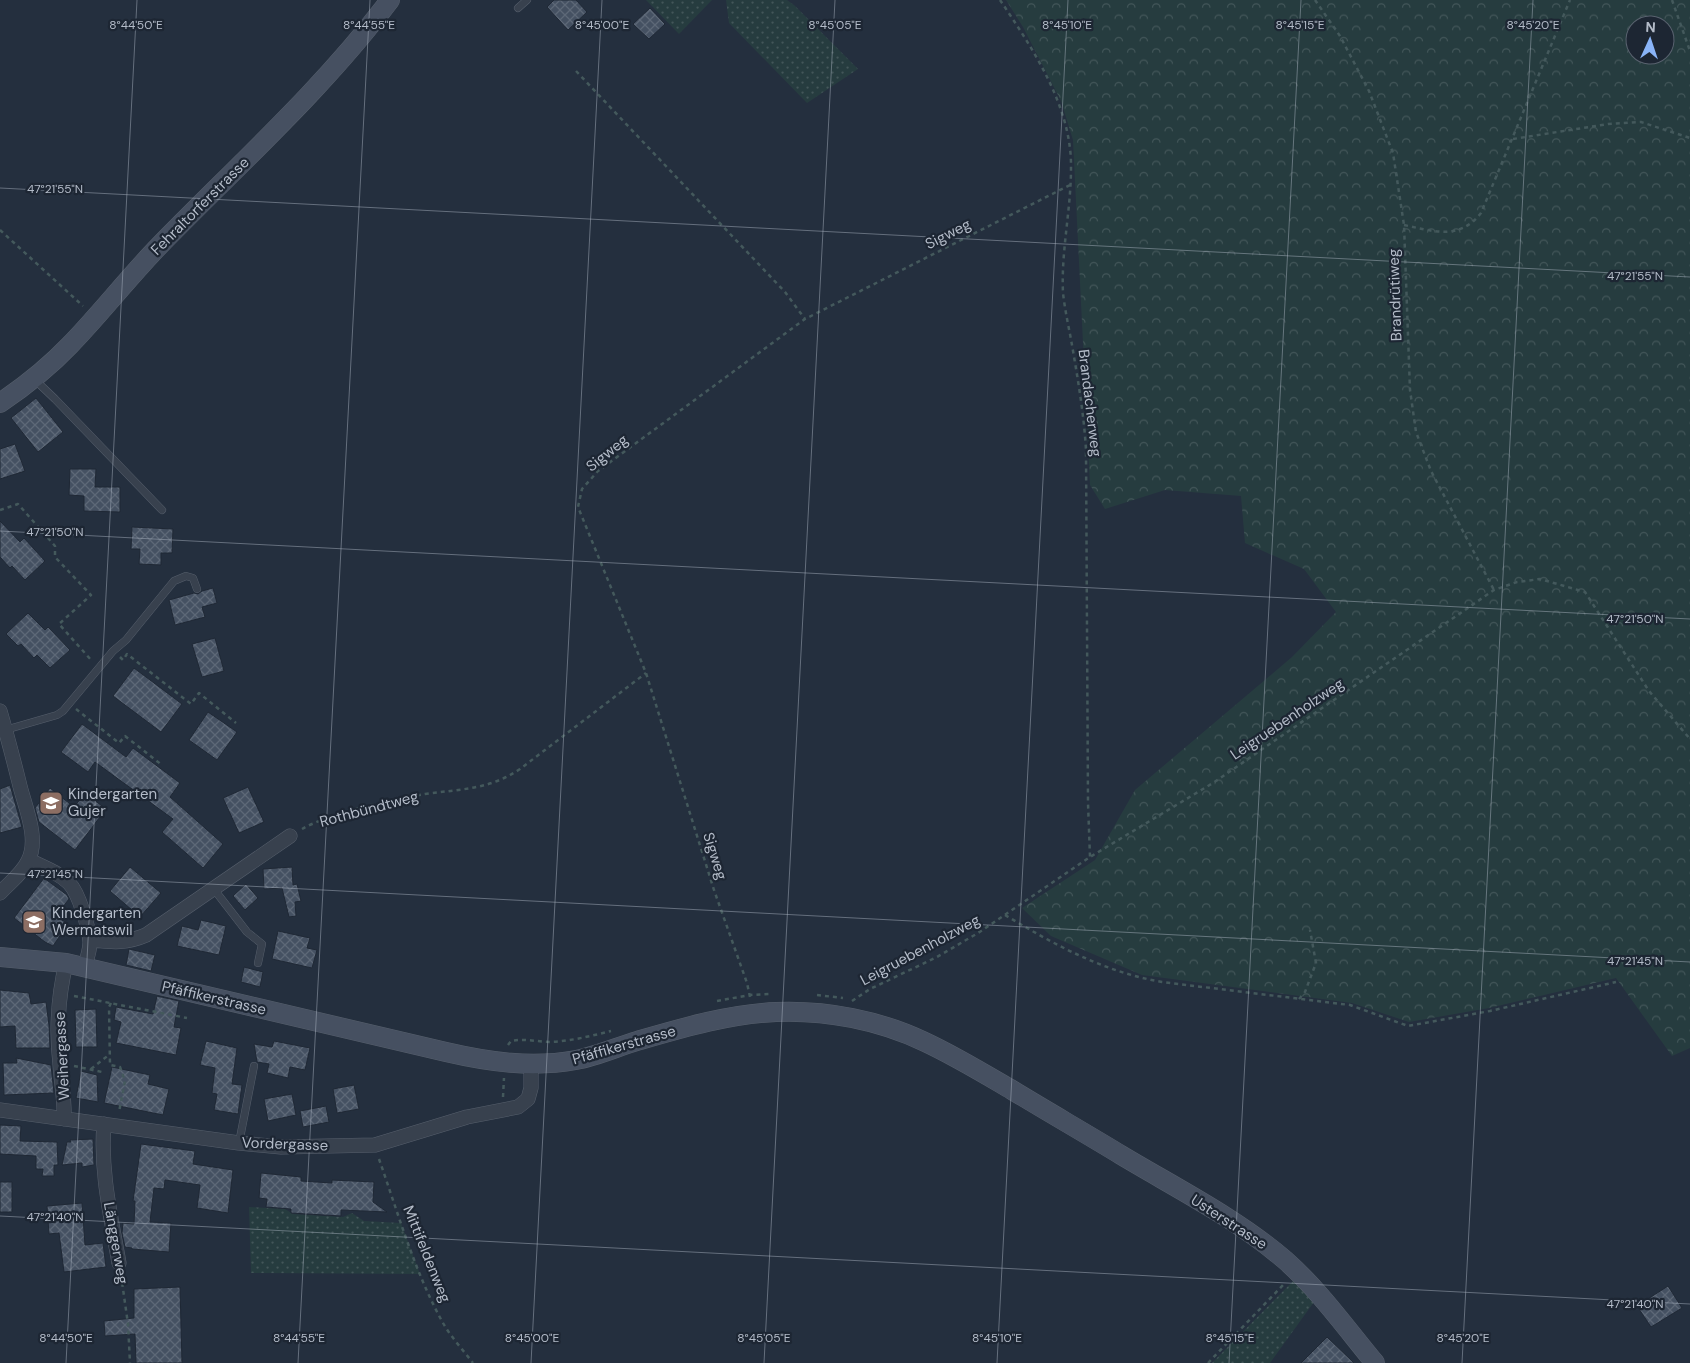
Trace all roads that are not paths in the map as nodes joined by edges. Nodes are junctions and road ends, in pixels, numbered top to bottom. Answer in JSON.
{"nodes":[{"id":1,"x":390,"y":0,"type":"edge"},
{"id":2,"x":527,"y":0,"type":"edge"},
{"id":3,"x":518,"y":8,"type":"dead end"},
{"id":4,"x":33,"y":378,"type":"junction"},
{"id":5,"x":0,"y":403,"type":"edge"},
{"id":6,"x":162,"y":510,"type":"dead end"},
{"id":7,"x":197,"y":588,"type":"dead end"},
{"id":8,"x":0,"y":711,"type":"edge"},
{"id":9,"x":6,"y":730,"type":"junction"},
{"id":10,"x":290,"y":836,"type":"road end"},
{"id":11,"x":29,"y":860,"type":"junction"},
{"id":12,"x":212,"y":888,"type":"junction"},
{"id":13,"x":2,"y":889,"type":"edge"},
{"id":14,"x":90,"y":940,"type":"junction"},
{"id":15,"x":0,"y":957,"type":"edge"},
{"id":16,"x":66,"y":963,"type":"junction"},
{"id":17,"x":258,"y":963,"type":"dead end"},
{"id":18,"x":84,"y":968,"type":"junction"},
{"id":19,"x":531,"y":1064,"type":"junction"},
{"id":20,"x":254,"y":1066,"type":"dead end"},
{"id":21,"x":0,"y":1110,"type":"edge"},
{"id":22,"x":1054,"y":1115,"type":"joint"},
{"id":23,"x":64,"y":1118,"type":"junction"},
{"id":24,"x":110,"y":1125,"type":"junction"},
{"id":25,"x":239,"y":1143,"type":"junction"},
{"id":26,"x":119,"y":1263,"type":"road end"},
{"id":27,"x":1375,"y":1363,"type":"edge"}],
"edges":[{"from":1,"to":4,"type":"main road","name":"Fehraltorferstrasse"},
{"from":2,"to":3,"type":"lane"},
{"from":4,"to":5,"type":"main road","name":"Fehraltorferstrasse"},
{"from":4,"to":6,"type":"lane"},
{"from":7,"to":9,"type":"lane"},
{"from":8,"to":9,"type":"street"},
{"from":9,"to":11,"type":"street"},
{"from":10,"to":12,"type":"street"},
{"from":11,"to":13,"type":"street"},
{"from":11,"to":14,"type":"street"},
{"from":12,"to":14,"type":"street"},
{"from":12,"to":17,"type":"lane"},
{"from":14,"to":18,"type":"street"},
{"from":15,"to":16,"type":"main road","name":"Pfäffikerstrasse"},
{"from":16,"to":18,"type":"main road","name":"Pfäffikerstrasse"},
{"from":16,"to":23,"type":"street","name":"Weihergasse"},
{"from":18,"to":19,"type":"main road","name":"Pfäffikerstrasse"},
{"from":19,"to":22,"type":"main road","name":"Pfäffikerstrasse"},
{"from":19,"to":25,"type":"street","name":"Vordergasse"},
{"from":20,"to":25,"type":"lane"},
{"from":21,"to":23,"type":"street","name":"Vordergasse"},
{"from":22,"to":27,"type":"main road","name":"Usterstrasse"},
{"from":23,"to":24,"type":"street","name":"Vordergasse"},
{"from":24,"to":25,"type":"street","name":"Vordergasse"},
{"from":24,"to":26,"type":"street","name":"Länggerweg"}]}
